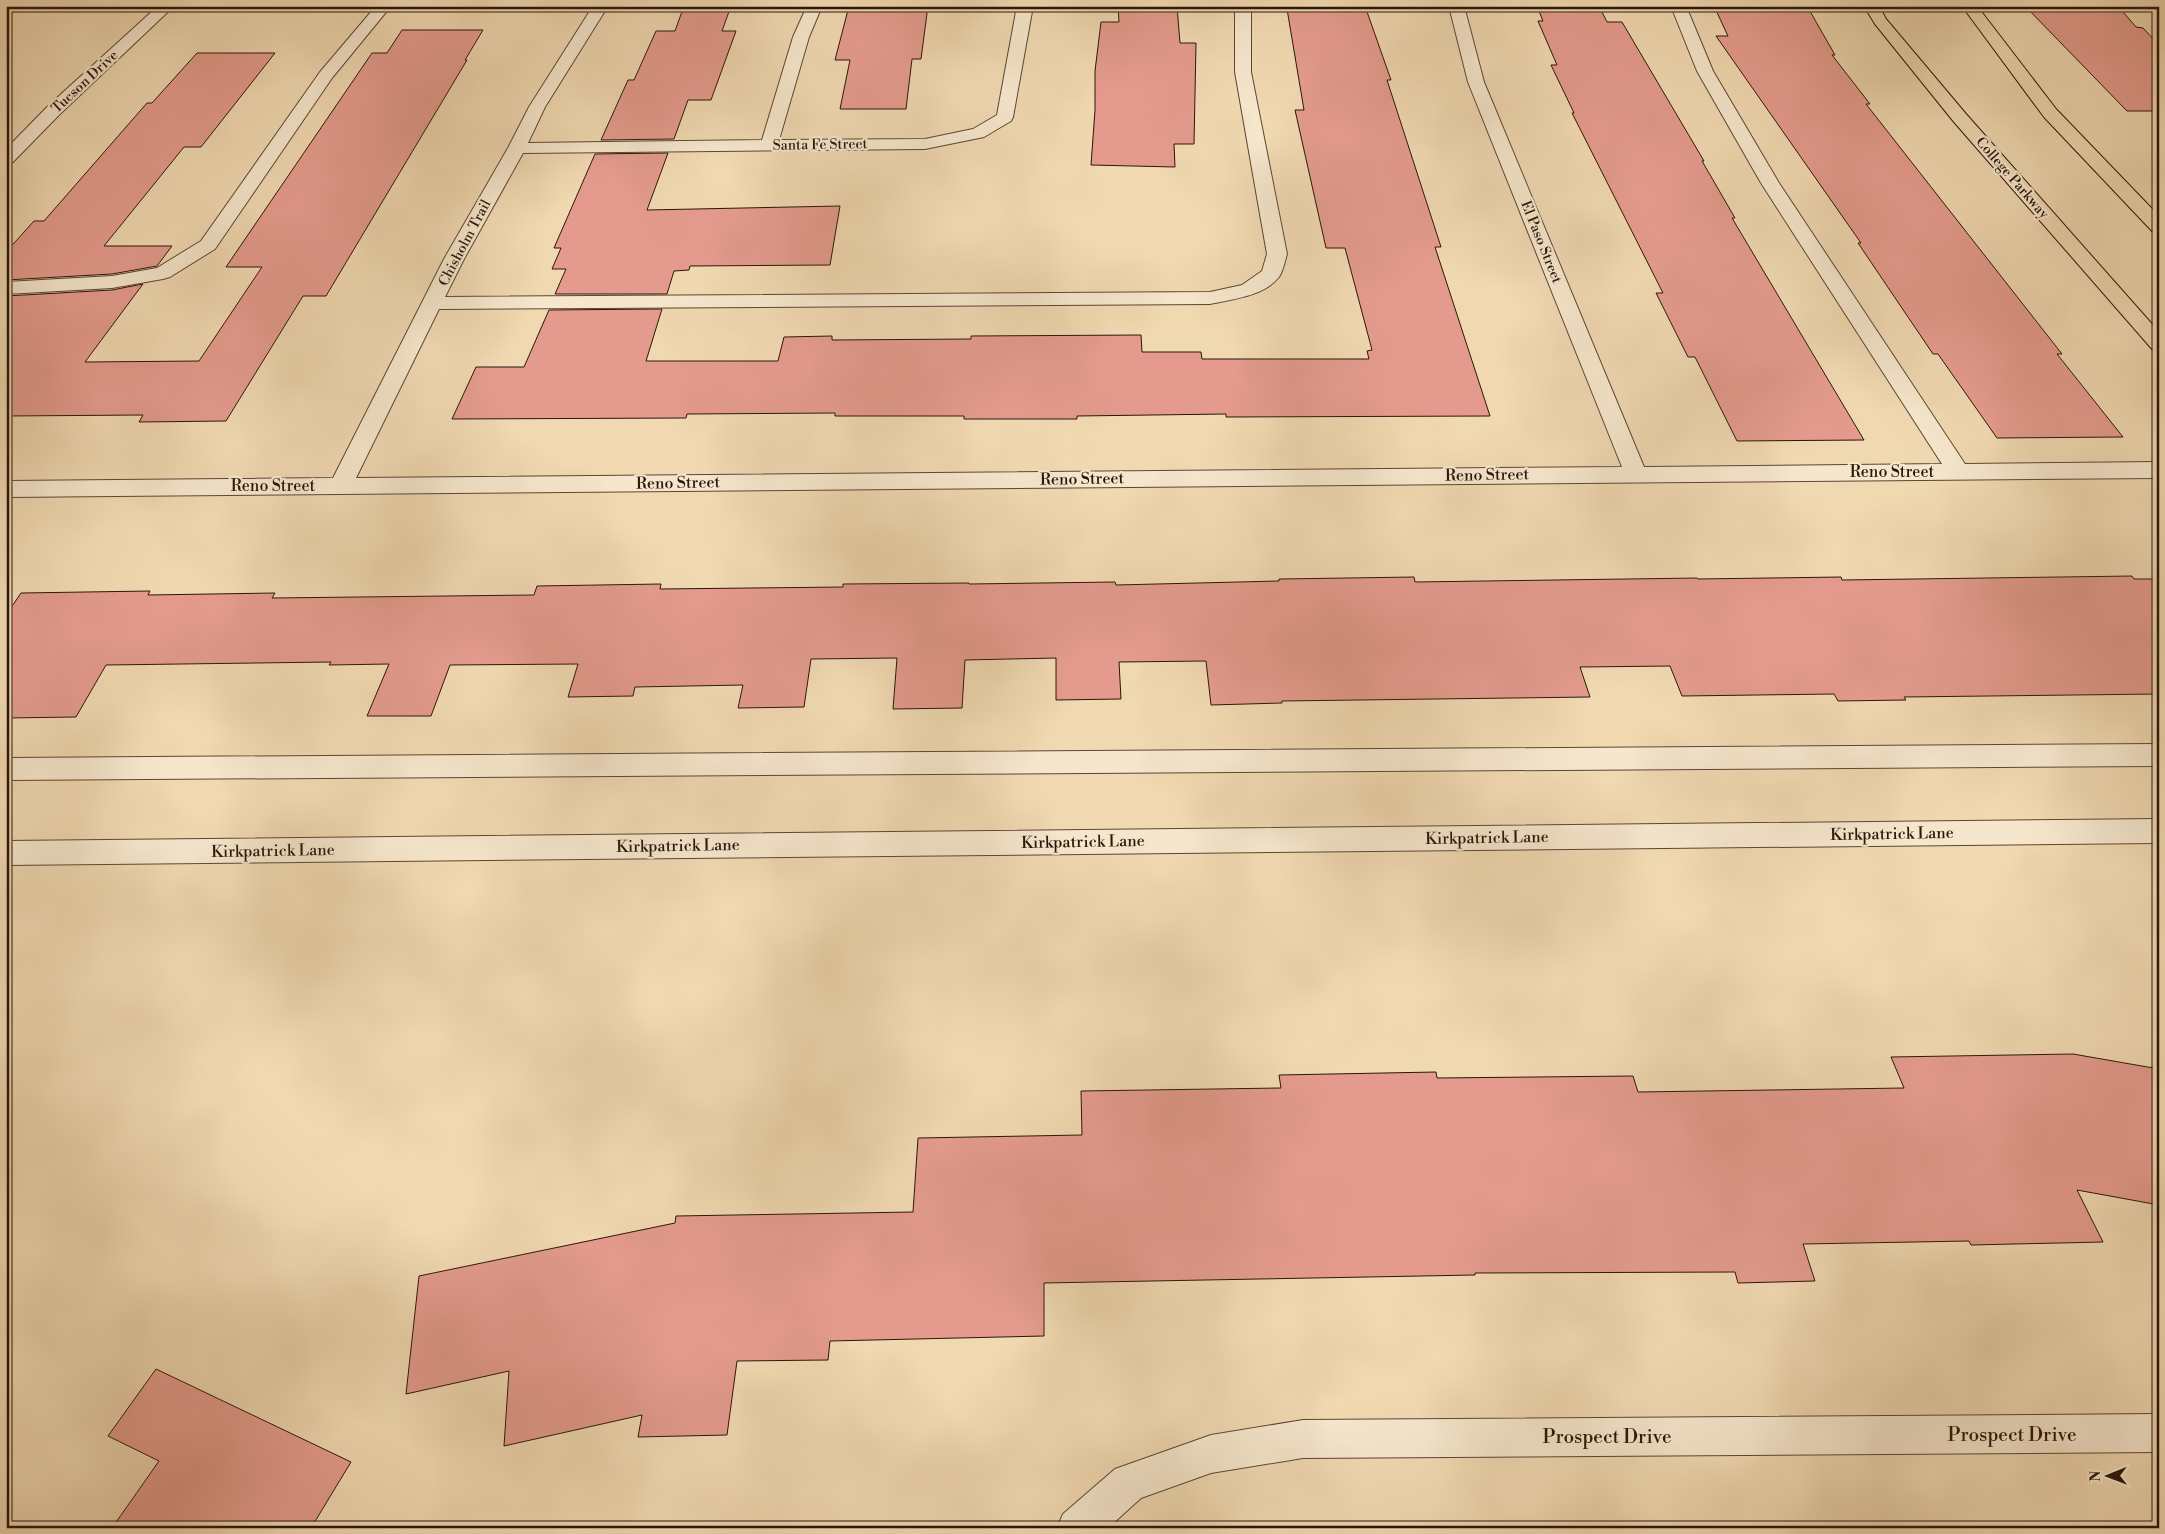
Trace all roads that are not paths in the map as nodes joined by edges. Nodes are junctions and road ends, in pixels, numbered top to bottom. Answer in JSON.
{"nodes":[{"id":1,"x":167,"y":6,"type":"edge"},
{"id":2,"x":384,"y":6,"type":"edge"},
{"id":3,"x":601,"y":6,"type":"edge"},
{"id":4,"x":815,"y":6,"type":"edge"},
{"id":5,"x":1025,"y":6,"type":"edge"},
{"id":6,"x":1243,"y":6,"type":"edge"},
{"id":7,"x":1456,"y":6,"type":"edge"},
{"id":8,"x":1678,"y":6,"type":"edge"},
{"id":9,"x":1871,"y":6,"type":"edge"},
{"id":10,"x":1969,"y":6,"type":"edge"},
{"id":11,"x":769,"y":145,"type":"junction"},
{"id":12,"x":517,"y":148,"type":"junction"},
{"id":13,"x":6,"y":159,"type":"edge"},
{"id":14,"x":2159,"y":227,"type":"edge"},
{"id":15,"x":6,"y":288,"type":"edge"},
{"id":16,"x":432,"y":304,"type":"junction"},
{"id":17,"x":2159,"y":345,"type":"edge"},
{"id":18,"x":2159,"y":470,"type":"edge"},
{"id":19,"x":1958,"y":472,"type":"junction"},
{"id":20,"x":1636,"y":474,"type":"junction"},
{"id":21,"x":341,"y":486,"type":"junction"},
{"id":22,"x":6,"y":488,"type":"edge"},
{"id":23,"x":2159,"y":756,"type":"edge"},
{"id":24,"x":6,"y":769,"type":"edge"},
{"id":25,"x":2159,"y":831,"type":"edge"},
{"id":26,"x":6,"y":853,"type":"edge"},
{"id":27,"x":2159,"y":1434,"type":"edge"},
{"id":28,"x":1077,"y":1528,"type":"edge"}],
"edges":[{"from":1,"to":13,"type":"street","name":"Tucson Drive"},
{"from":2,"to":15,"type":"street"},
{"from":3,"to":12,"type":"street","name":"Chisholm Trail"},
{"from":4,"to":11,"type":"street"},
{"from":5,"to":11,"type":"street","name":"Santa Fe Street"},
{"from":6,"to":16,"type":"street"},
{"from":7,"to":20,"type":"street","name":"El Paso Street"},
{"from":8,"to":19,"type":"street"},
{"from":9,"to":17,"type":"main road","name":"College Parkway"},
{"from":10,"to":14,"type":"main road"},
{"from":11,"to":12,"type":"street","name":"Santa Fe Street"},
{"from":12,"to":16,"type":"street","name":"Chisholm Trail"},
{"from":16,"to":21,"type":"street","name":"Chisholm Trail"},
{"from":18,"to":19,"type":"street","name":"Reno Street"},
{"from":19,"to":20,"type":"street","name":"Reno Street"},
{"from":20,"to":21,"type":"street","name":"Reno Street"},
{"from":21,"to":22,"type":"street","name":"Reno Street"},
{"from":23,"to":24,"type":"street"},
{"from":25,"to":26,"type":"street","name":"Kirkpatrick Lane"},
{"from":27,"to":28,"type":"street","name":"Prospect Drive"}]}
